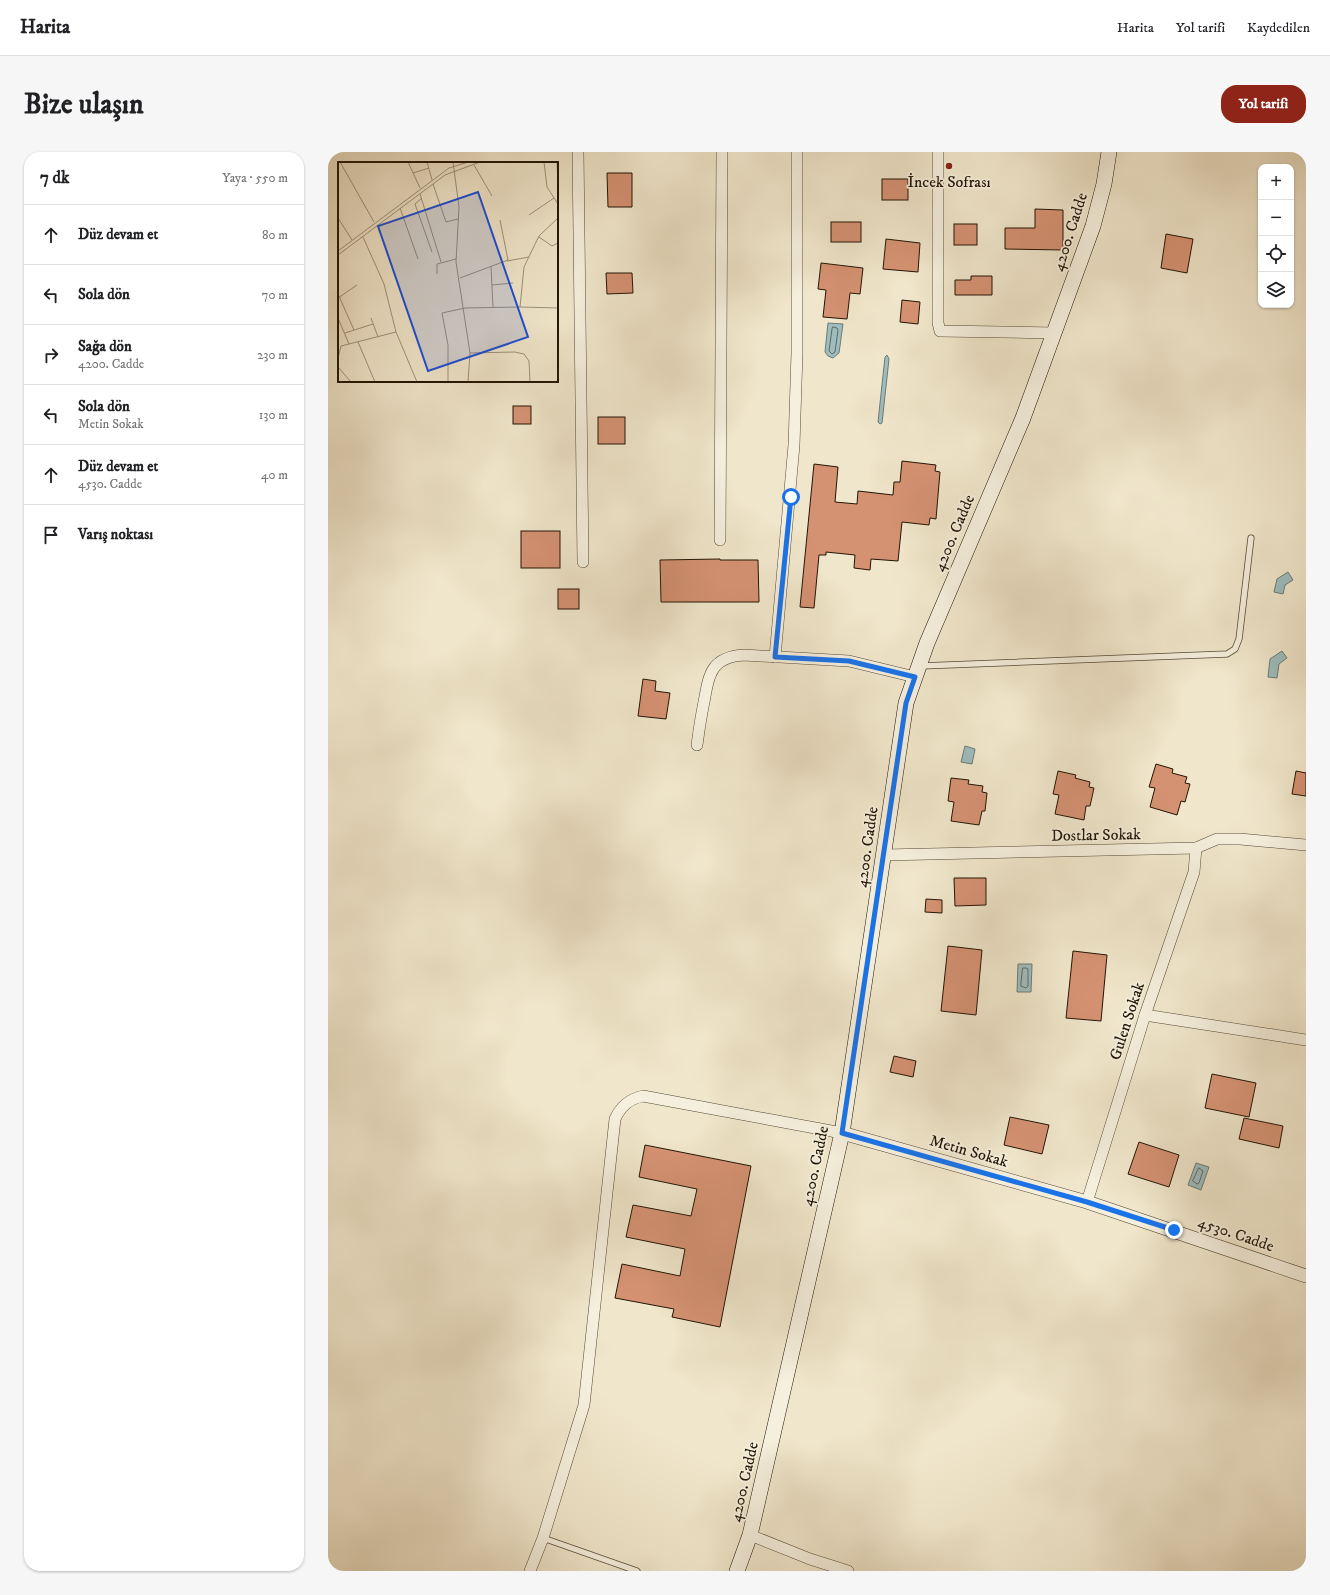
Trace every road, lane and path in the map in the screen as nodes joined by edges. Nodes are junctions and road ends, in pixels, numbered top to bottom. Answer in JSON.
{"nodes":[{"id":1,"x":578,"y":152,"type":"edge"},
{"id":2,"x":722,"y":152,"type":"edge"},
{"id":3,"x":797,"y":152,"type":"edge"},
{"id":4,"x":938,"y":152,"type":"edge"},
{"id":5,"x":1109,"y":152,"type":"edge"},
{"id":6,"x":1054,"y":333,"type":"junction"},
{"id":7,"x":1251,"y":538,"type":"dead end"},
{"id":8,"x":720,"y":540,"type":"dead end"},
{"id":9,"x":583,"y":562,"type":"dead end"},
{"id":10,"x":775,"y":657,"type":"junction"},
{"id":11,"x":917,"y":671,"type":"junction"},
{"id":12,"x":697,"y":745,"type":"dead end"},
{"id":13,"x":1306,"y":845,"type":"edge"},
{"id":14,"x":1196,"y":848,"type":"junction"},
{"id":15,"x":884,"y":855,"type":"junction"},
{"id":16,"x":1145,"y":1015,"type":"junction"},
{"id":17,"x":1306,"y":1040,"type":"edge"},
{"id":18,"x":842,"y":1133,"type":"junction"},
{"id":19,"x":1087,"y":1202,"type":"junction"},
{"id":20,"x":1306,"y":1276,"type":"edge"},
{"id":21,"x":750,"y":1535,"type":"junction"},
{"id":22,"x":543,"y":1538,"type":"junction"},
{"id":23,"x":530,"y":1571,"type":"edge"},
{"id":24,"x":637,"y":1571,"type":"edge"},
{"id":25,"x":738,"y":1571,"type":"edge"},
{"id":26,"x":848,"y":1571,"type":"edge"}],
"edges":[{"from":1,"to":9,"type":"street"},
{"from":2,"to":8,"type":"street"},
{"from":3,"to":10,"type":"street"},
{"from":4,"to":6,"type":"street"},
{"from":5,"to":6,"type":"main road","name":"4200. Cadde"},
{"from":6,"to":11,"type":"main road","name":"4200. Cadde"},
{"from":7,"to":11,"type":"lane"},
{"from":10,"to":11,"type":"street"},
{"from":10,"to":12,"type":"street"},
{"from":11,"to":15,"type":"main road","name":"4200. Cadde"},
{"from":13,"to":14,"type":"street","name":"Dostlar Sokak"},
{"from":14,"to":15,"type":"street","name":"Dostlar Sokak"},
{"from":14,"to":16,"type":"street","name":"Gulen Sokak"},
{"from":15,"to":18,"type":"main road","name":"4200. Cadde"},
{"from":16,"to":17,"type":"street"},
{"from":16,"to":19,"type":"street","name":"Gulen Sokak"},
{"from":18,"to":19,"type":"street","name":"Metin Sokak"},
{"from":18,"to":21,"type":"main road","name":"4200. Cadde"},
{"from":18,"to":22,"type":"street"},
{"from":19,"to":20,"type":"street","name":"4530. Cadde"},
{"from":21,"to":25,"type":"main road","name":"4200. Cadde"},
{"from":21,"to":26,"type":"street"},
{"from":22,"to":23,"type":"street"},
{"from":22,"to":24,"type":"lane"}]}
